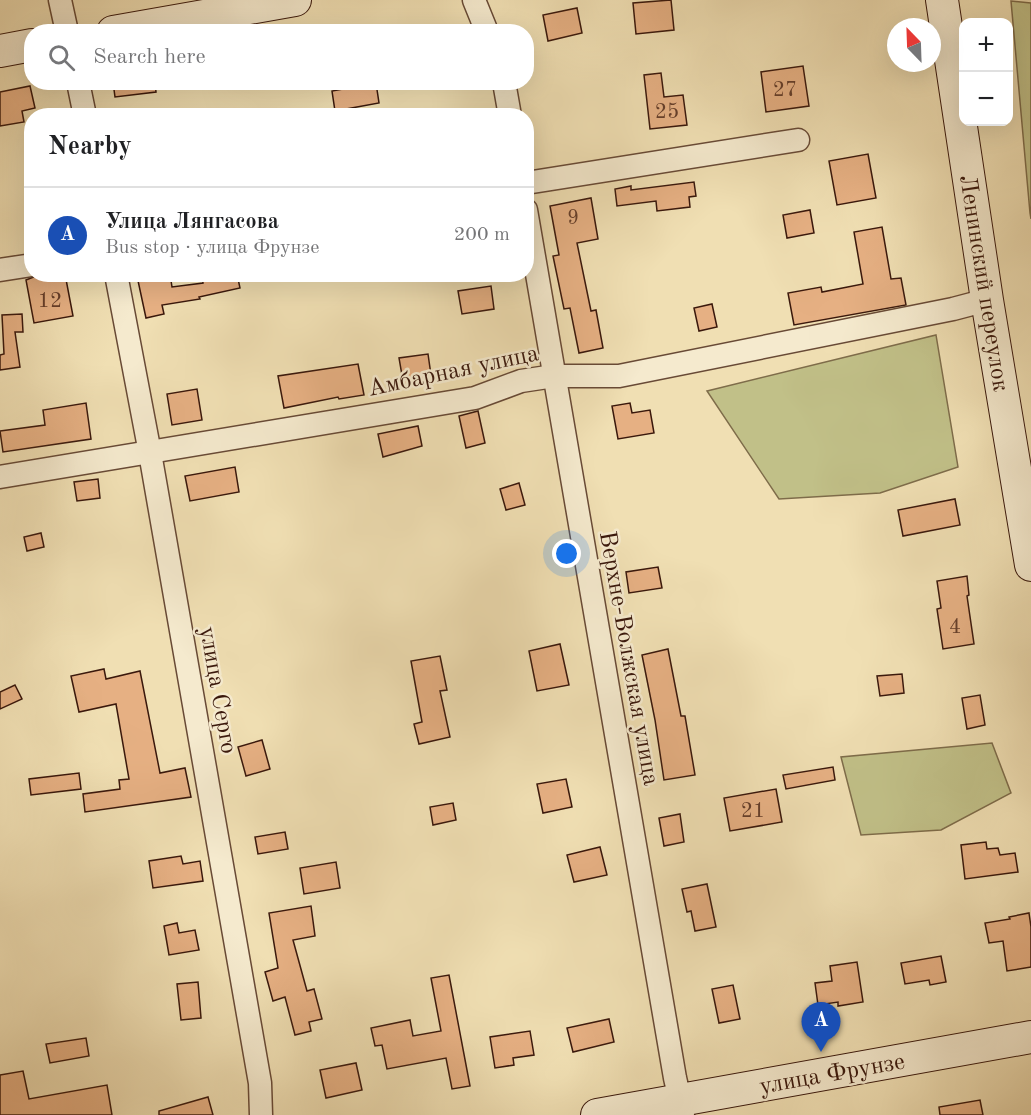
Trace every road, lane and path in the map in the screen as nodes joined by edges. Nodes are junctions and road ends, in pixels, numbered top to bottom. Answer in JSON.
{"nodes":[{"id":1,"x":60,"y":0,"type":"edge"},
{"id":2,"x":295,"y":0,"type":"edge"},
{"id":3,"x":474,"y":0,"type":"edge"},
{"id":4,"x":942,"y":0,"type":"edge"},
{"id":5,"x":66,"y":24,"type":"edge"},
{"id":6,"x":158,"y":24,"type":"edge"},
{"id":7,"x":484,"y":24,"type":"edge"},
{"id":8,"x":24,"y":46,"type":"edge"},
{"id":9,"x":0,"y":51,"type":"edge"},
{"id":10,"x":79,"y":90,"type":"edge"},
{"id":11,"x":505,"y":90,"type":"edge"},
{"id":12,"x":83,"y":108,"type":"edge"},
{"id":13,"x":509,"y":108,"type":"edge"},
{"id":14,"x":798,"y":140,"type":"dead end"},
{"id":15,"x":534,"y":182,"type":"edge"},
{"id":16,"x":534,"y":257,"type":"edge"},
{"id":17,"x":24,"y":266,"type":"edge"},
{"id":18,"x":0,"y":270,"type":"edge"},
{"id":19,"x":118,"y":282,"type":"edge"},
{"id":20,"x":987,"y":300,"type":"junction"},
{"id":21,"x":554,"y":376,"type":"junction"},
{"id":22,"x":150,"y":453,"type":"junction"},
{"id":23,"x":0,"y":477,"type":"edge"},
{"id":24,"x":1031,"y":565,"type":"edge"},
{"id":25,"x":1031,"y":1037,"type":"edge"},
{"id":26,"x":682,"y":1107,"type":"edge"},
{"id":27,"x":261,"y":1115,"type":"edge"},
{"id":28,"x":597,"y":1115,"type":"edge"}],
"edges":[{"from":1,"to":5,"type":"street"},
{"from":2,"to":6,"type":"street"},
{"from":3,"to":7,"type":"street"},
{"from":4,"to":20,"type":"street","name":"Ленинский переулок"},
{"from":8,"to":9,"type":"street"},
{"from":10,"to":12,"type":"street"},
{"from":11,"to":13,"type":"street"},
{"from":14,"to":15,"type":"street"},
{"from":16,"to":21,"type":"street","name":"Верхне-Волжская улица"},
{"from":17,"to":18,"type":"street"},
{"from":19,"to":22,"type":"street","name":"улица Серго"},
{"from":20,"to":21,"type":"street","name":"Амбарная улица"},
{"from":20,"to":24,"type":"street","name":"Ленинский переулок"},
{"from":21,"to":22,"type":"street","name":"Амбарная улица"},
{"from":21,"to":26,"type":"street","name":"Верхне-Волжская улица"},
{"from":22,"to":23,"type":"street","name":"Амбарная улица"},
{"from":22,"to":27,"type":"street","name":"улица Серго"},
{"from":25,"to":26,"type":"street","name":"улица Фрунзе"},
{"from":26,"to":28,"type":"street","name":"улица Фрунзе"}]}
